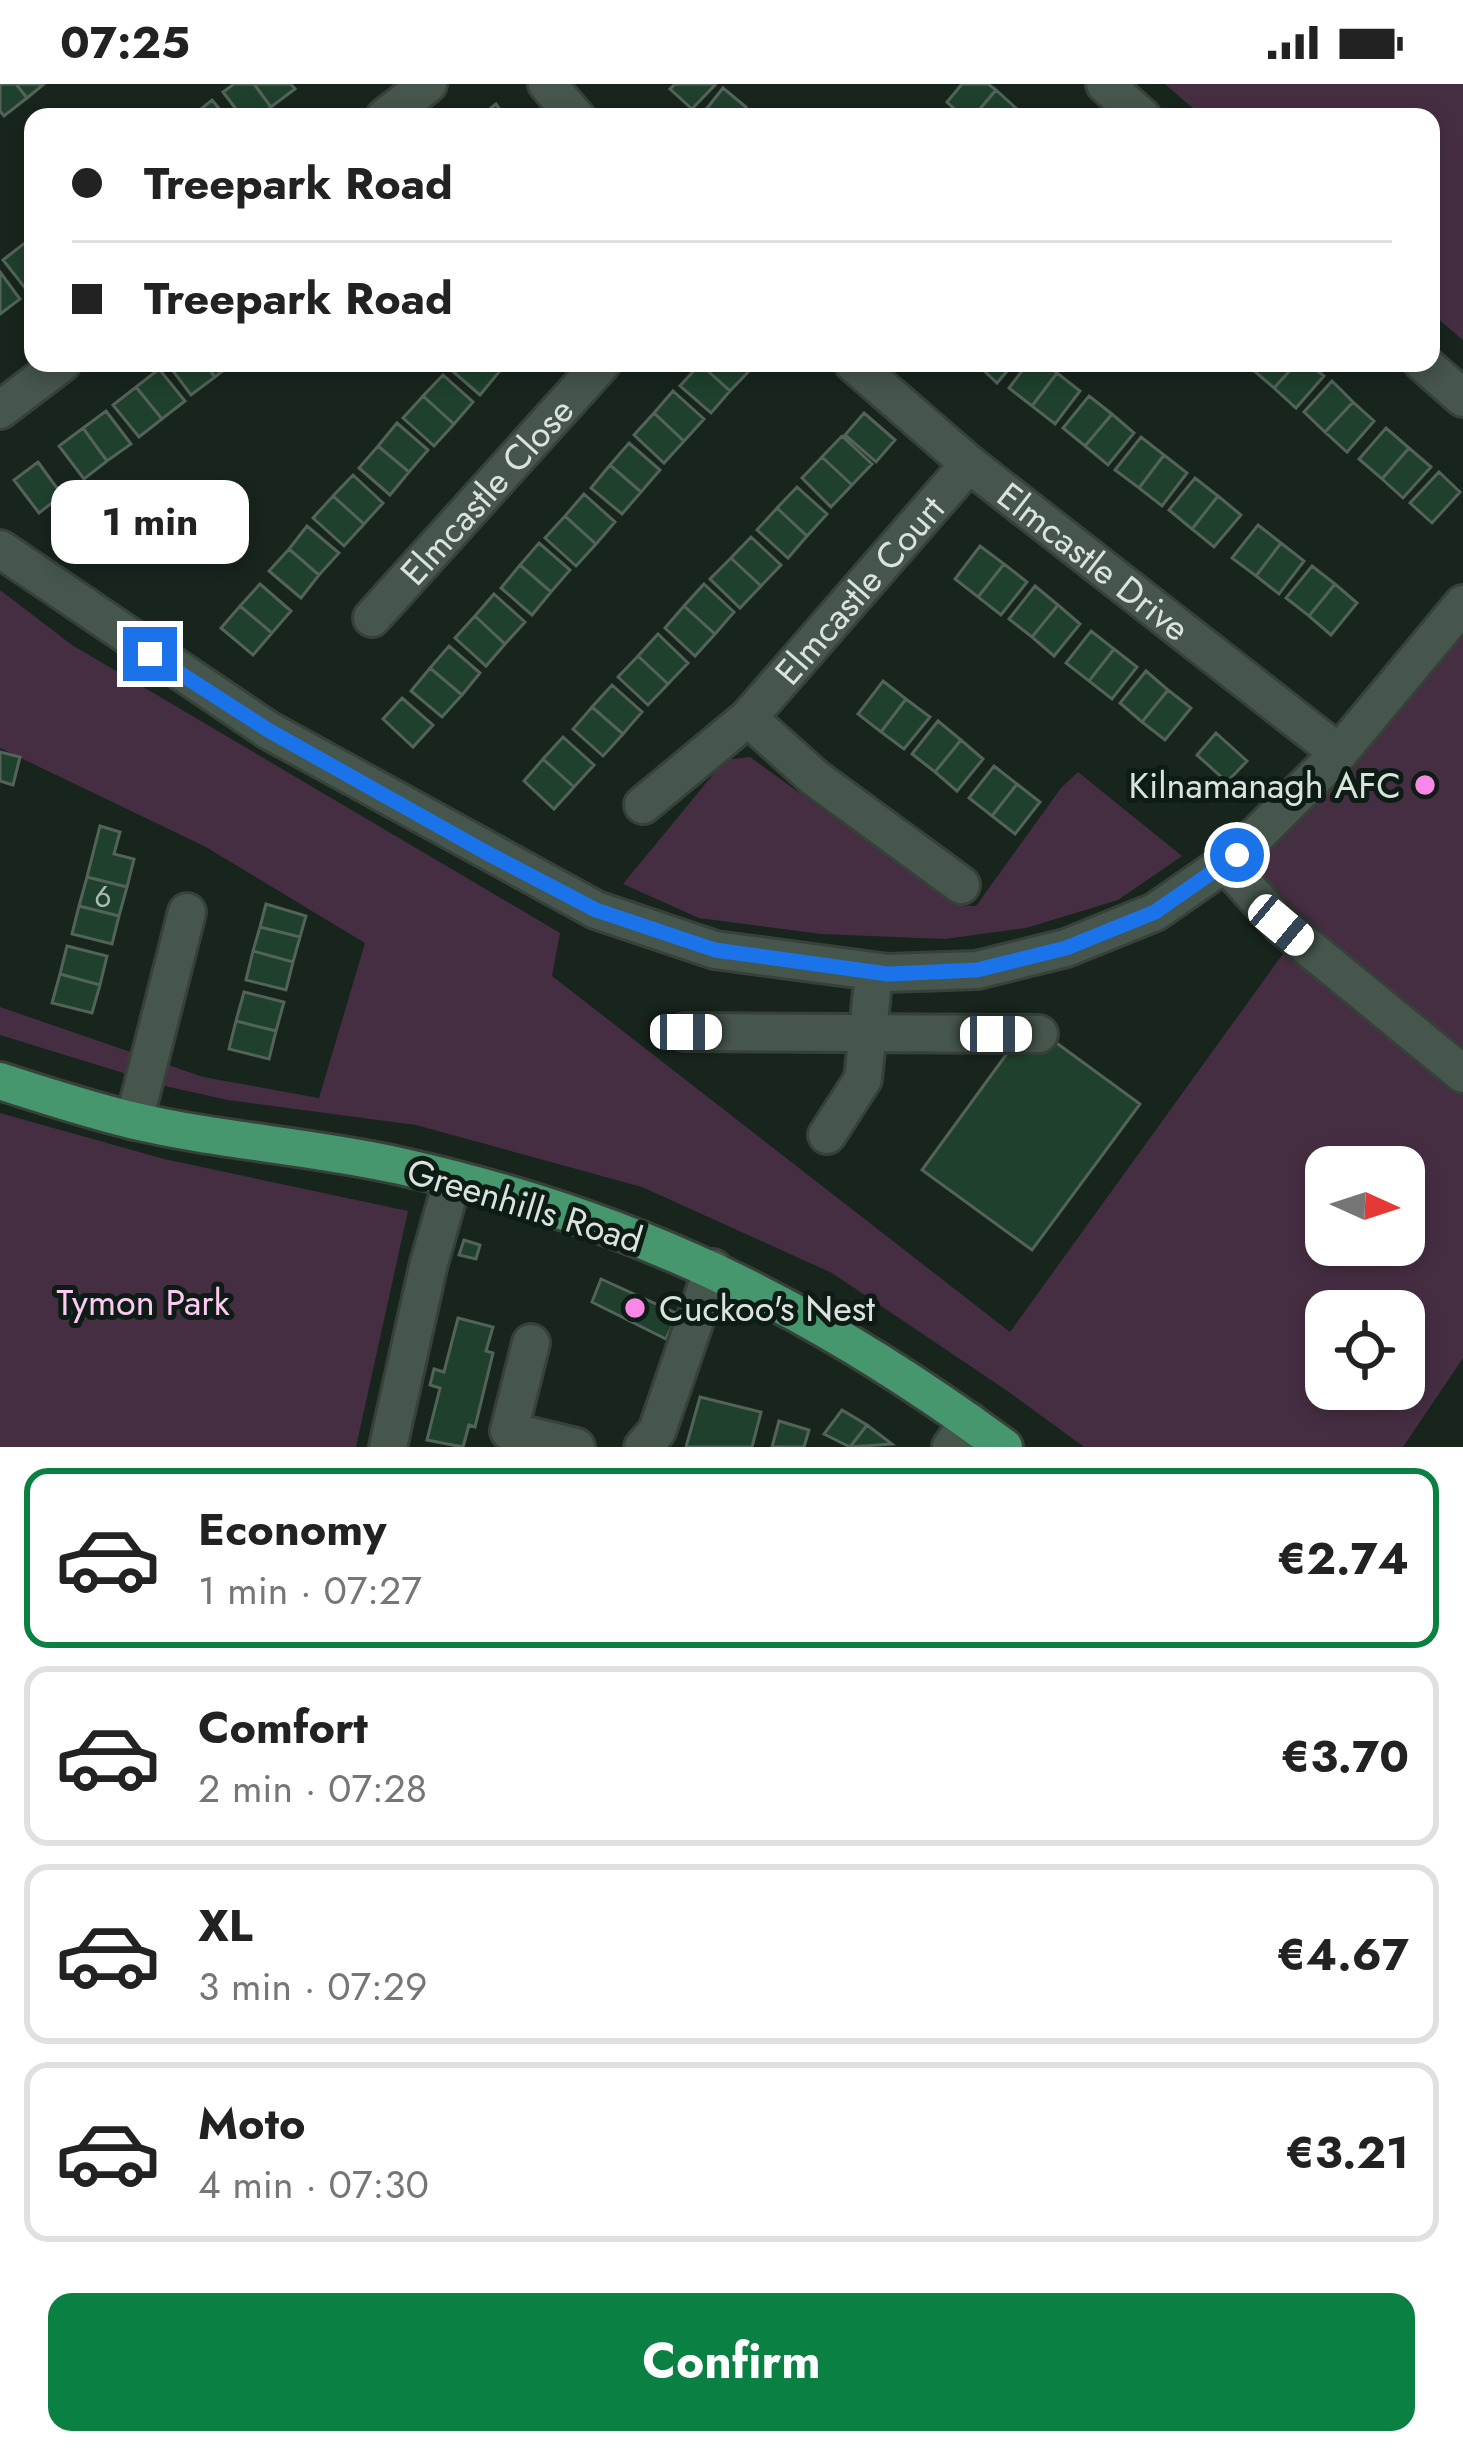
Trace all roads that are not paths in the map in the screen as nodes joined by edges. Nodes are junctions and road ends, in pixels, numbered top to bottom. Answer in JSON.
{"nodes":[{"id":1,"x":428,"y":84,"type":"edge"},
{"id":2,"x":547,"y":84,"type":"edge"},
{"id":3,"x":1105,"y":84,"type":"edge"},
{"id":4,"x":397,"y":108,"type":"edge"},
{"id":5,"x":568,"y":108,"type":"edge"},
{"id":6,"x":1132,"y":108,"type":"edge"},
{"id":7,"x":50,"y":372,"type":"edge"},
{"id":8,"x":594,"y":372,"type":"edge"},
{"id":9,"x":863,"y":372,"type":"edge"},
{"id":10,"x":1433,"y":372,"type":"edge"},
{"id":11,"x":1463,"y":398,"type":"edge"},
{"id":12,"x":0,"y":410,"type":"edge"},
{"id":13,"x":969,"y":464,"type":"junction"},
{"id":14,"x":0,"y":549,"type":"edge"},
{"id":15,"x":1463,"y":604,"type":"edge"},
{"id":16,"x":372,"y":618,"type":"dead end"},
{"id":17,"x":748,"y":718,"type":"junction"},
{"id":18,"x":1339,"y":753,"type":"junction"},
{"id":19,"x":643,"y":805,"type":"dead end"},
{"id":20,"x":1226,"y":863,"type":"junction"},
{"id":21,"x":961,"y":886,"type":"dead end"},
{"id":22,"x":187,"y":912,"type":"dead end"},
{"id":23,"x":874,"y":972,"type":"junction"},
{"id":24,"x":686,"y":1032,"type":"dead end"},
{"id":25,"x":868,"y":1033,"type":"junction"},
{"id":26,"x":1039,"y":1034,"type":"dead end"},
{"id":27,"x":1463,"y":1074,"type":"edge"},
{"id":28,"x":0,"y":1081,"type":"edge"},
{"id":29,"x":134,"y":1120,"type":"junction"},
{"id":30,"x":827,"y":1135,"type":"dead end"},
{"id":31,"x":453,"y":1179,"type":"junction"},
{"id":32,"x":708,"y":1282,"type":"junction"},
{"id":33,"x":531,"y":1343,"type":"dead end"},
{"id":34,"x":960,"y":1434,"type":"edge"},
{"id":35,"x":388,"y":1447,"type":"edge"},
{"id":36,"x":576,"y":1447,"type":"edge"},
{"id":37,"x":643,"y":1447,"type":"edge"},
{"id":38,"x":1004,"y":1447,"type":"edge"}],
"edges":[{"from":1,"to":4,"type":"street"},
{"from":2,"to":5,"type":"street"},
{"from":3,"to":6,"type":"street"},
{"from":7,"to":12,"type":"street"},
{"from":8,"to":16,"type":"street","name":"Elmcastle Close"},
{"from":9,"to":13,"type":"street","name":"Elmcastle Drive"},
{"from":10,"to":11,"type":"street"},
{"from":13,"to":17,"type":"street","name":"Elmcastle Court"},
{"from":13,"to":18,"type":"street","name":"Elmcastle Drive"},
{"from":14,"to":23,"type":"street"},
{"from":15,"to":18,"type":"street"},
{"from":17,"to":19,"type":"street","name":"Elmcastle Court"},
{"from":17,"to":21,"type":"street","name":"Elmcastle Court"},
{"from":18,"to":20,"type":"street"},
{"from":20,"to":23,"type":"street"},
{"from":20,"to":27,"type":"street"},
{"from":22,"to":29,"type":"street"},
{"from":23,"to":25,"type":"street"},
{"from":24,"to":25,"type":"street"},
{"from":25,"to":26,"type":"street"},
{"from":25,"to":30,"type":"street"},
{"from":28,"to":29,"type":"main road","name":"Greenhills Road"},
{"from":29,"to":31,"type":"main road","name":"Greenhills Road"},
{"from":31,"to":32,"type":"main road","name":"Greenhills Road"},
{"from":31,"to":35,"type":"street"},
{"from":32,"to":34,"type":"main road","name":"Greenhills Road"},
{"from":32,"to":37,"type":"street"},
{"from":33,"to":36,"type":"street"},
{"from":34,"to":38,"type":"main road","name":"Greenhills Road"}]}
